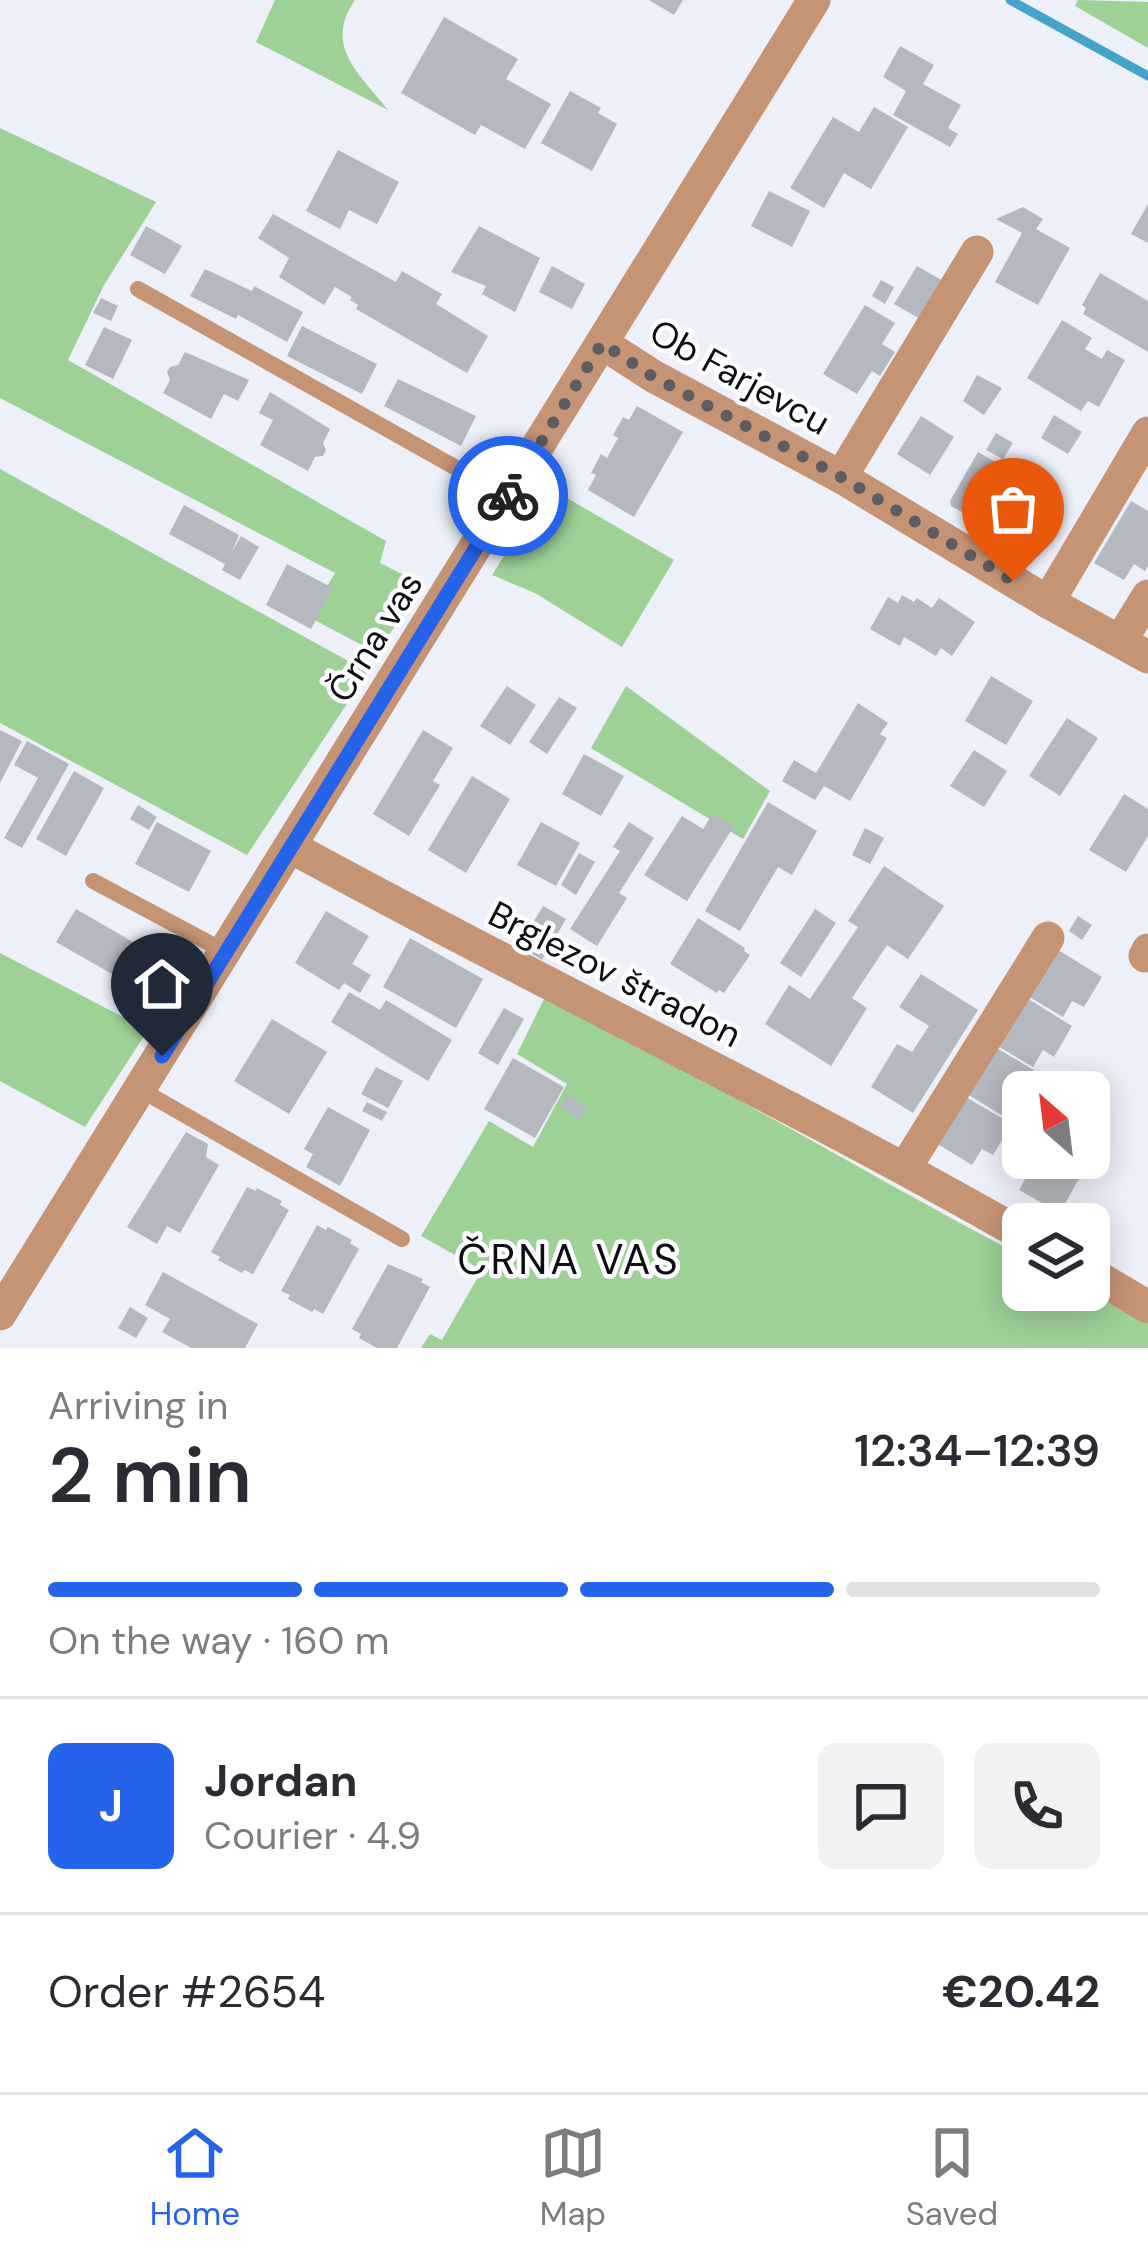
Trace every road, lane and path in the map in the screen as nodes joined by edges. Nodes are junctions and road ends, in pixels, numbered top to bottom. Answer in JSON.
{"nodes":[{"id":1,"x":814,"y":0,"type":"edge"},
{"id":2,"x":977,"y":252,"type":"dead end"},
{"id":3,"x":138,"y":289,"type":"dead end"},
{"id":4,"x":602,"y":343,"type":"junction"},
{"id":5,"x":1148,"y":434,"type":"edge"},
{"id":6,"x":841,"y":477,"type":"junction"},
{"id":7,"x":508,"y":496,"type":"junction"},
{"id":8,"x":1148,"y":596,"type":"edge"},
{"id":9,"x":1048,"y":602,"type":"junction"},
{"id":10,"x":1134,"y":648,"type":"edge"},
{"id":11,"x":291,"y":847,"type":"junction"},
{"id":12,"x":93,"y":880,"type":"dead end"},
{"id":13,"x":1048,"y":938,"type":"dead end"},
{"id":14,"x":226,"y":952,"type":"junction"},
{"id":15,"x":141,"y":1090,"type":"junction"},
{"id":16,"x":904,"y":1168,"type":"junction"},
{"id":17,"x":1002,"y":1223,"type":"edge"},
{"id":18,"x":402,"y":1239,"type":"dead end"},
{"id":19,"x":1110,"y":1285,"type":"edge"},
{"id":20,"x":1148,"y":1307,"type":"edge"},
{"id":21,"x":0,"y":1314,"type":"edge"}],
"edges":[{"from":1,"to":4,"type":"street","name":"Črna vas"},
{"from":2,"to":6,"type":"street","name":"Ob Farjevcu"},
{"from":3,"to":7,"type":"lane"},
{"from":4,"to":6,"type":"street","name":"Ob Farjevcu"},
{"from":4,"to":7,"type":"street","name":"Črna vas"},
{"from":5,"to":9,"type":"street"},
{"from":6,"to":9,"type":"street","name":"Ob Farjevcu"},
{"from":7,"to":11,"type":"street","name":"Črna vas"},
{"from":8,"to":10,"type":"street","name":"Ob Farjevcu"},
{"from":9,"to":10,"type":"street","name":"Ob Farjevcu"},
{"from":11,"to":14,"type":"street","name":"Črna vas"},
{"from":11,"to":16,"type":"street","name":"Brglezov štradon"},
{"from":12,"to":14,"type":"lane"},
{"from":13,"to":16,"type":"street"},
{"from":14,"to":15,"type":"street","name":"Črna vas"},
{"from":15,"to":18,"type":"lane"},
{"from":15,"to":21,"type":"street","name":"Črna vas"},
{"from":16,"to":17,"type":"street","name":"Brglezov štradon"},
{"from":19,"to":20,"type":"street"}]}
